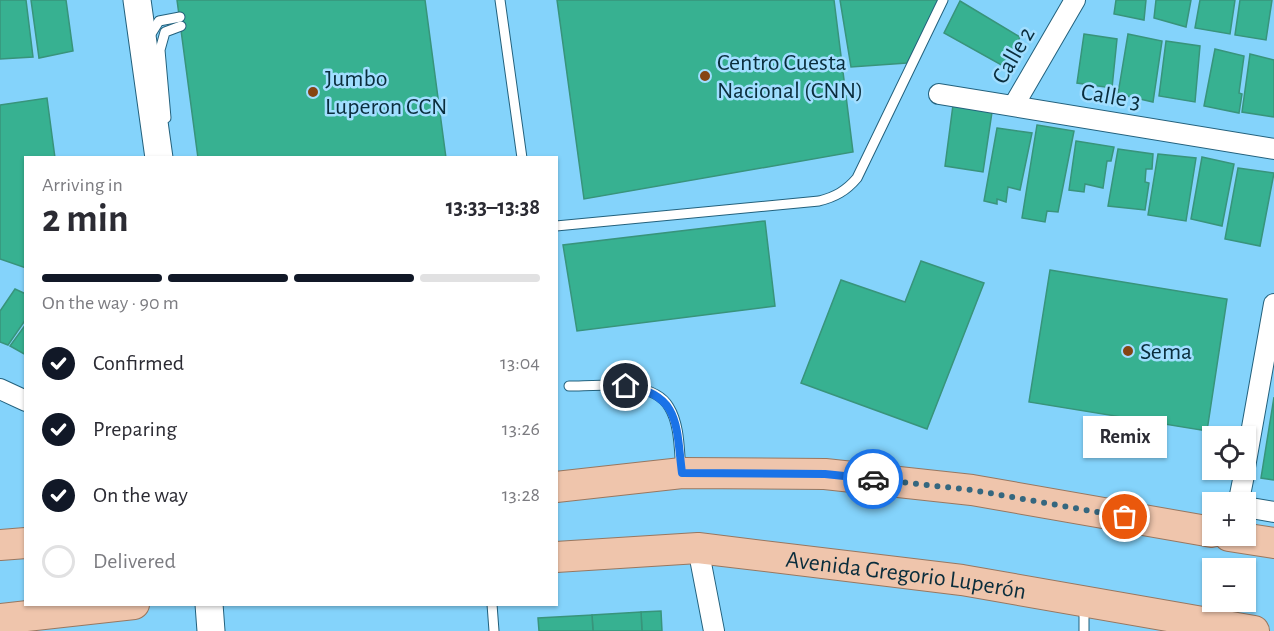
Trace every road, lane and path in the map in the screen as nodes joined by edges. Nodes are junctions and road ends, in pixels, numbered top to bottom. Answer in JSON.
{"nodes":[{"id":1,"x":142,"y":0,"type":"edge"},
{"id":2,"x":500,"y":0,"type":"edge"},
{"id":3,"x":943,"y":0,"type":"edge"},
{"id":4,"x":1075,"y":0,"type":"edge"},
{"id":5,"x":149,"y":12,"type":"edge"},
{"id":6,"x":939,"y":94,"type":"dead end"},
{"id":7,"x":1014,"y":105,"type":"junction"},
{"id":8,"x":158,"y":149,"type":"edge"},
{"id":9,"x":1274,"y":149,"type":"edge"},
{"id":10,"x":522,"y":156,"type":"edge"},
{"id":11,"x":558,"y":226,"type":"edge"},
{"id":12,"x":1274,"y":304,"type":"edge"},
{"id":13,"x":569,"y":386,"type":"dead end"},
{"id":14,"x":0,"y":389,"type":"edge"},
{"id":15,"x":24,"y":400,"type":"edge"},
{"id":16,"x":1252,"y":426,"type":"edge"},
{"id":17,"x":682,"y":473,"type":"junction"},
{"id":18,"x":558,"y":486,"type":"edge"},
{"id":19,"x":1256,"y":509,"type":"edge"},
{"id":20,"x":1274,"y":512,"type":"edge"},
{"id":21,"x":1202,"y":530,"type":"edge"},
{"id":22,"x":1256,"y":540,"type":"edge"},
{"id":23,"x":24,"y":543,"type":"edge"},
{"id":24,"x":1274,"y":543,"type":"edge"},
{"id":25,"x":0,"y":545,"type":"edge"},
{"id":26,"x":698,"y":548,"type":"junction"},
{"id":27,"x":558,"y":557,"type":"edge"},
{"id":28,"x":1084,"y":602,"type":"junction"},
{"id":29,"x":116,"y":606,"type":"edge"},
{"id":30,"x":209,"y":606,"type":"edge"},
{"id":31,"x":492,"y":606,"type":"edge"},
{"id":32,"x":0,"y":619,"type":"edge"},
{"id":33,"x":211,"y":631,"type":"edge"},
{"id":34,"x":494,"y":631,"type":"edge"},
{"id":35,"x":714,"y":631,"type":"edge"},
{"id":36,"x":1084,"y":631,"type":"edge"},
{"id":37,"x":1254,"y":631,"type":"edge"}],
"edges":[{"from":1,"to":5,"type":"lane"},
{"from":2,"to":10,"type":"lane"},
{"from":3,"to":11,"type":"lane"},
{"from":4,"to":7,"type":"street","name":"Calle 2"},
{"from":5,"to":8,"type":"street"},
{"from":5,"to":8,"type":"lane"},
{"from":6,"to":7,"type":"street","name":"Calle 3"},
{"from":7,"to":9,"type":"street","name":"Calle 3"},
{"from":12,"to":16,"type":"street"},
{"from":13,"to":17,"type":"lane"},
{"from":14,"to":15,"type":"street"},
{"from":17,"to":18,"type":"main road"},
{"from":17,"to":21,"type":"main road"},
{"from":19,"to":20,"type":"street"},
{"from":22,"to":24,"type":"main road"},
{"from":23,"to":25,"type":"main road"},
{"from":26,"to":27,"type":"main road","name":"Avenida Gregorio Luperón"},
{"from":26,"to":28,"type":"main road","name":"Avenida Gregorio Luperón"},
{"from":26,"to":35,"type":"street"},
{"from":28,"to":36,"type":"lane"},
{"from":28,"to":37,"type":"main road","name":"Avenida Gregorio Luperón"},
{"from":29,"to":32,"type":"main road"},
{"from":30,"to":33,"type":"street"},
{"from":31,"to":34,"type":"lane"}]}
